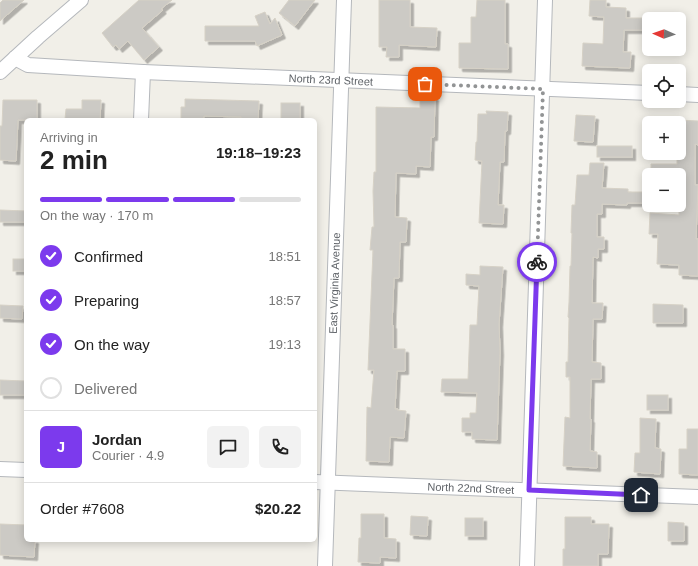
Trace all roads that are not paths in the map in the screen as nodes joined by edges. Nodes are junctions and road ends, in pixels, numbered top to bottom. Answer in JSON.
{"nodes":[{"id":1,"x":81,"y":0,"type":"edge"},
{"id":2,"x":344,"y":0,"type":"edge"},
{"id":3,"x":545,"y":0,"type":"edge"},
{"id":4,"x":16,"y":58,"type":"junction"},
{"id":5,"x":0,"y":72,"type":"edge"},
{"id":6,"x":143,"y":72,"type":"junction"},
{"id":7,"x":342,"y":80,"type":"junction"},
{"id":8,"x":543,"y":89,"type":"junction"},
{"id":9,"x":642,"y":93,"type":"edge"},
{"id":10,"x":686,"y":94,"type":"edge"},
{"id":11,"x":698,"y":95,"type":"edge"},
{"id":12,"x":141,"y":118,"type":"edge"},
{"id":13,"x":0,"y":469,"type":"edge"},
{"id":14,"x":24,"y":470,"type":"edge"},
{"id":15,"x":321,"y":482,"type":"edge"},
{"id":16,"x":529,"y":490,"type":"junction"},
{"id":17,"x":698,"y":497,"type":"edge"},
{"id":18,"x":326,"y":566,"type":"edge"},
{"id":19,"x":527,"y":566,"type":"edge"}],
"edges":[{"from":1,"to":4,"type":"street"},
{"from":2,"to":7,"type":"street","name":"East Virginia Avenue"},
{"from":3,"to":8,"type":"street"},
{"from":4,"to":5,"type":"street"},
{"from":4,"to":6,"type":"street","name":"North 23rd Street"},
{"from":6,"to":7,"type":"street","name":"North 23rd Street"},
{"from":6,"to":12,"type":"street"},
{"from":7,"to":8,"type":"street","name":"North 23rd Street"},
{"from":7,"to":15,"type":"street","name":"East Virginia Avenue"},
{"from":8,"to":9,"type":"street","name":"North 23rd Street"},
{"from":8,"to":16,"type":"street"},
{"from":10,"to":11,"type":"street"},
{"from":13,"to":14,"type":"street"},
{"from":15,"to":16,"type":"street","name":"North 22nd Street"},
{"from":15,"to":18,"type":"street","name":"East Virginia Avenue"},
{"from":16,"to":17,"type":"street","name":"North 22nd Street"},
{"from":16,"to":19,"type":"street"}]}
